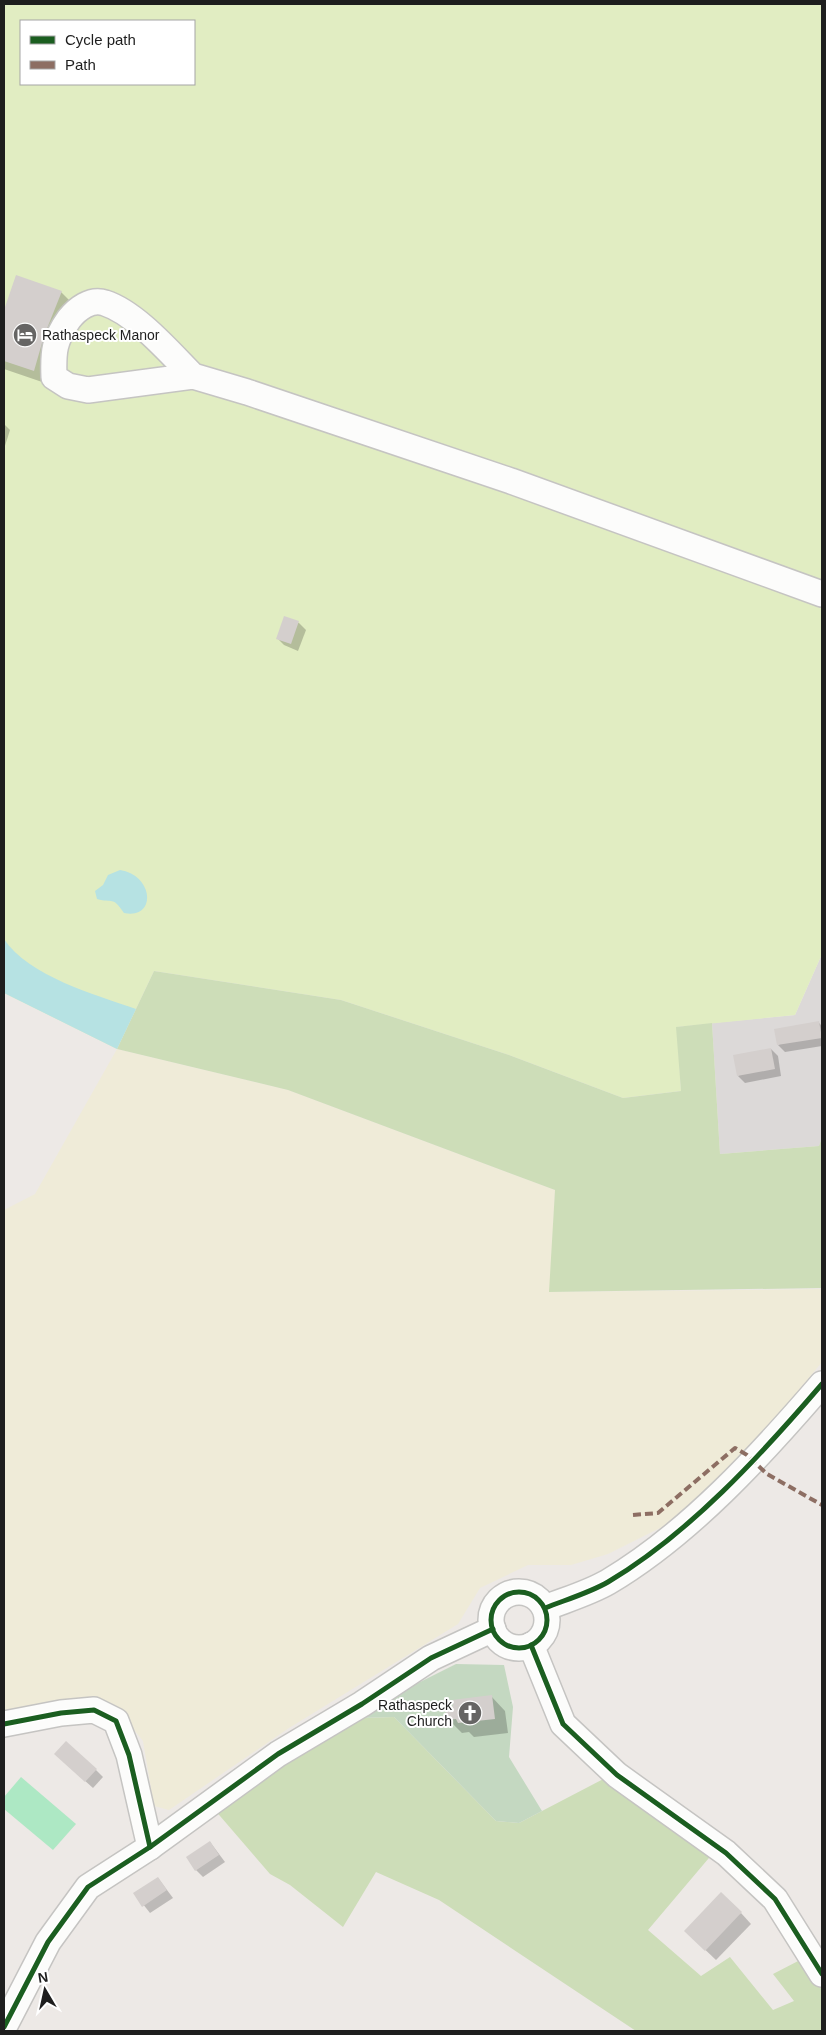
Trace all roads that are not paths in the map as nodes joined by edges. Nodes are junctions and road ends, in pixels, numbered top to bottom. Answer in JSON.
{"nodes":[{"id":1,"x":193,"y":376,"type":"junction"},
{"id":2,"x":822,"y":594,"type":"edge"},
{"id":3,"x":822,"y":1384,"type":"edge"},
{"id":4,"x":545,"y":1608,"type":"junction"},
{"id":5,"x":492,"y":1629,"type":"junction"},
{"id":6,"x":531,"y":1646,"type":"junction"},
{"id":7,"x":4,"y":1724,"type":"edge"},
{"id":8,"x":150,"y":1847,"type":"junction"},
{"id":9,"x":822,"y":1974,"type":"edge"},
{"id":10,"x":4,"y":2027,"type":"edge"}],
"edges":[{"from":1,"to":1,"type":"street"},
{"from":1,"to":2,"type":"street"},
{"from":3,"to":4,"type":"street"},
{"from":4,"to":5,"type":"street"},
{"from":4,"to":6,"type":"street"},
{"from":5,"to":6,"type":"street"},
{"from":5,"to":8,"type":"street"},
{"from":6,"to":9,"type":"street"},
{"from":7,"to":8,"type":"street"},
{"from":8,"to":10,"type":"street"}]}
